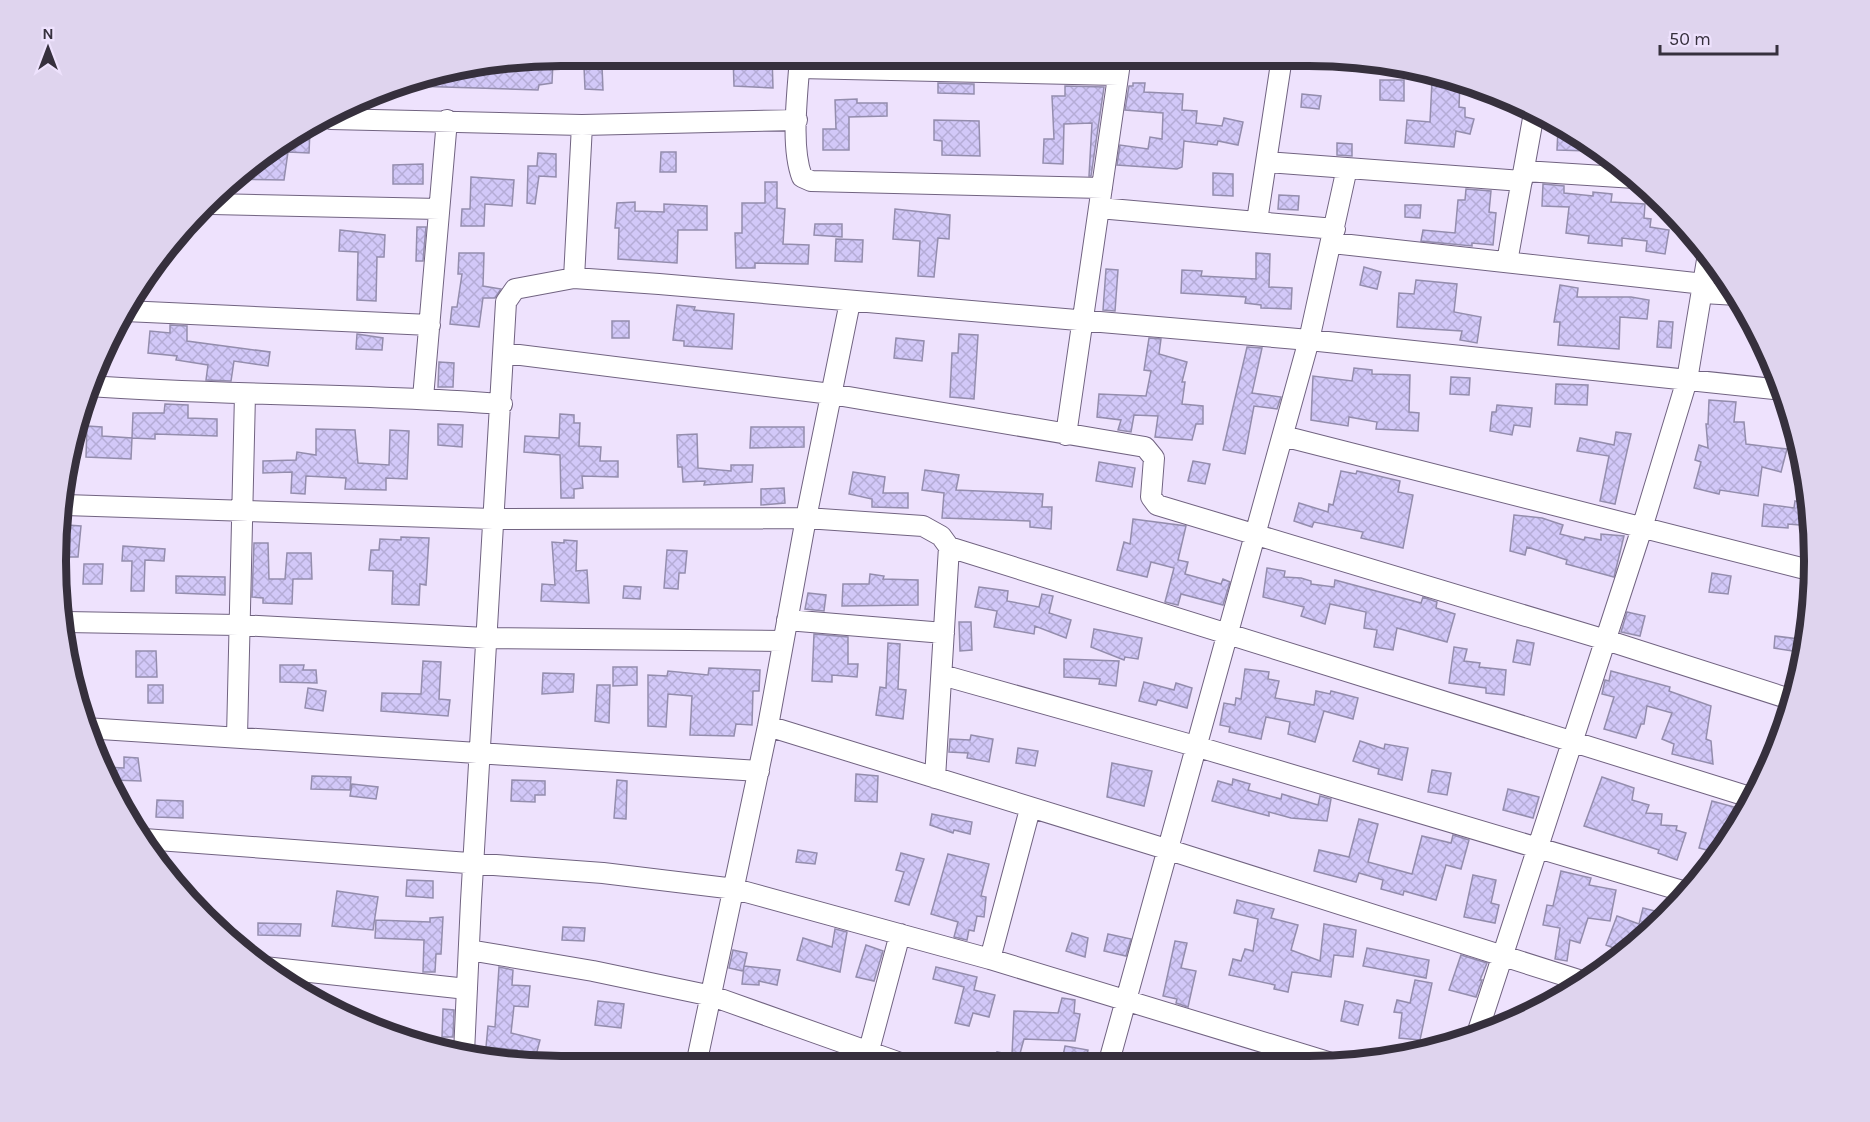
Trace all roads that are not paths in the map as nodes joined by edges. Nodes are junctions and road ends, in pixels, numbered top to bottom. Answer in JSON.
{"nodes":[{"id":1,"x":800,"y":66,"type":"edge"},
{"id":2,"x":1120,"y":66,"type":"edge"},
{"id":3,"x":1281,"y":66,"type":"edge"},
{"id":4,"x":340,"y":118,"type":"edge"},
{"id":5,"x":447,"y":120,"type":"junction"},
{"id":6,"x":797,"y":120,"type":"junction"},
{"id":7,"x":1533,"y":120,"type":"edge"},
{"id":8,"x":582,"y":125,"type":"junction"},
{"id":9,"x":1266,"y":162,"type":"junction"},
{"id":10,"x":1347,"y":168,"type":"junction"},
{"id":11,"x":1523,"y":176,"type":"junction"},
{"id":12,"x":1622,"y":178,"type":"edge"},
{"id":13,"x":1102,"y":188,"type":"junction"},
{"id":14,"x":218,"y":204,"type":"edge"},
{"id":15,"x":1099,"y":208,"type":"junction"},
{"id":16,"x":439,"y":209,"type":"junction"},
{"id":17,"x":1257,"y":221,"type":"junction"},
{"id":18,"x":1334,"y":236,"type":"junction"},
{"id":19,"x":1507,"y":261,"type":"junction"},
{"id":20,"x":1707,"y":266,"type":"edge"},
{"id":21,"x":574,"y":278,"type":"junction"},
{"id":22,"x":1704,"y":288,"type":"junction"},
{"id":23,"x":1725,"y":292,"type":"edge"},
{"id":24,"x":850,"y":302,"type":"junction"},
{"id":25,"x":133,"y":311,"type":"edge"},
{"id":26,"x":1083,"y":322,"type":"junction"},
{"id":27,"x":429,"y":325,"type":"junction"},
{"id":28,"x":1309,"y":340,"type":"junction"},
{"id":29,"x":504,"y":353,"type":"junction"},
{"id":30,"x":1687,"y":380,"type":"junction"},
{"id":31,"x":98,"y":386,"type":"edge"},
{"id":32,"x":1773,"y":389,"type":"edge"},
{"id":33,"x":245,"y":394,"type":"junction"},
{"id":34,"x":831,"y":394,"type":"junction"},
{"id":35,"x":423,"y":398,"type":"junction"},
{"id":36,"x":502,"y":404,"type":"junction"},
{"id":37,"x":1066,"y":435,"type":"junction"},
{"id":38,"x":1283,"y":436,"type":"junction"},
{"id":39,"x":69,"y":505,"type":"edge"},
{"id":40,"x":242,"y":513,"type":"junction"},
{"id":41,"x":806,"y":518,"type":"junction"},
{"id":42,"x":493,"y":519,"type":"junction"},
{"id":43,"x":1642,"y":528,"type":"junction"},
{"id":44,"x":1256,"y":534,"type":"junction"},
{"id":45,"x":950,"y":547,"type":"junction"},
{"id":46,"x":1804,"y":568,"type":"edge"},
{"id":47,"x":787,"y":620,"type":"junction"},
{"id":48,"x":70,"y":622,"type":"edge"},
{"id":49,"x":238,"y":625,"type":"junction"},
{"id":50,"x":944,"y":633,"type":"junction"},
{"id":51,"x":1226,"y":635,"type":"junction"},
{"id":52,"x":486,"y":638,"type":"junction"},
{"id":53,"x":1606,"y":640,"type":"junction"},
{"id":54,"x":783,"y":641,"type":"junction"},
{"id":55,"x":942,"y":675,"type":"junction"},
{"id":56,"x":1785,"y":697,"type":"edge"},
{"id":57,"x":768,"y":726,"type":"junction"},
{"id":58,"x":95,"y":729,"type":"edge"},
{"id":59,"x":237,"y":737,"type":"junction"},
{"id":60,"x":1571,"y":743,"type":"junction"},
{"id":61,"x":1195,"y":746,"type":"junction"},
{"id":62,"x":480,"y":752,"type":"junction"},
{"id":63,"x":759,"y":771,"type":"junction"},
{"id":64,"x":935,"y":778,"type":"junction"},
{"id":65,"x":1745,"y":795,"type":"edge"},
{"id":66,"x":1030,"y":809,"type":"junction"},
{"id":67,"x":152,"y":840,"type":"edge"},
{"id":68,"x":1536,"y":848,"type":"junction"},
{"id":69,"x":1166,"y":849,"type":"junction"},
{"id":70,"x":474,"y":862,"type":"junction"},
{"id":71,"x":735,"y":889,"type":"junction"},
{"id":72,"x":1678,"y":890,"type":"edge"},
{"id":73,"x":900,"y":934,"type":"junction"},
{"id":74,"x":469,"y":950,"type":"junction"},
{"id":75,"x":1502,"y":956,"type":"junction"},
{"id":76,"x":990,"y":959,"type":"junction"},
{"id":77,"x":280,"y":969,"type":"edge"},
{"id":78,"x":1575,"y":979,"type":"edge"},
{"id":79,"x":467,"y":989,"type":"junction"},
{"id":80,"x":712,"y":996,"type":"junction"},
{"id":81,"x":1125,"y":1000,"type":"junction"},
{"id":82,"x":1480,"y":1025,"type":"edge"},
{"id":83,"x":464,"y":1046,"type":"edge"},
{"id":84,"x":698,"y":1056,"type":"edge"},
{"id":85,"x":862,"y":1056,"type":"edge"},
{"id":86,"x":868,"y":1056,"type":"edge"},
{"id":87,"x":1110,"y":1056,"type":"edge"},
{"id":88,"x":1309,"y":1056,"type":"edge"}],
"edges":[{"from":1,"to":6,"type":"street"},
{"from":2,"to":13,"type":"street"},
{"from":3,"to":9,"type":"street"},
{"from":4,"to":5,"type":"street"},
{"from":5,"to":8,"type":"street"},
{"from":5,"to":16,"type":"street"},
{"from":6,"to":8,"type":"street"},
{"from":6,"to":13,"type":"street"},
{"from":7,"to":11,"type":"street"},
{"from":8,"to":21,"type":"street"},
{"from":9,"to":10,"type":"street"},
{"from":9,"to":17,"type":"street"},
{"from":10,"to":11,"type":"street"},
{"from":10,"to":18,"type":"street"},
{"from":11,"to":12,"type":"street"},
{"from":11,"to":19,"type":"street"},
{"from":13,"to":15,"type":"street"},
{"from":14,"to":16,"type":"street"},
{"from":15,"to":17,"type":"street"},
{"from":15,"to":26,"type":"street"},
{"from":16,"to":27,"type":"street"},
{"from":17,"to":18,"type":"street"},
{"from":18,"to":19,"type":"street"},
{"from":18,"to":28,"type":"street"},
{"from":19,"to":22,"type":"street"},
{"from":20,"to":22,"type":"street"},
{"from":21,"to":24,"type":"street"},
{"from":21,"to":29,"type":"street"},
{"from":22,"to":23,"type":"street"},
{"from":22,"to":30,"type":"street"},
{"from":24,"to":26,"type":"street"},
{"from":24,"to":34,"type":"street"},
{"from":25,"to":27,"type":"street"},
{"from":26,"to":28,"type":"street"},
{"from":26,"to":37,"type":"street"},
{"from":27,"to":35,"type":"street"},
{"from":28,"to":30,"type":"street"},
{"from":28,"to":38,"type":"street"},
{"from":29,"to":34,"type":"street"},
{"from":29,"to":36,"type":"street"},
{"from":30,"to":32,"type":"street"},
{"from":30,"to":43,"type":"street"},
{"from":31,"to":33,"type":"street"},
{"from":33,"to":35,"type":"street"},
{"from":33,"to":40,"type":"street"},
{"from":34,"to":37,"type":"street"},
{"from":34,"to":41,"type":"street"},
{"from":35,"to":36,"type":"street"},
{"from":36,"to":42,"type":"street"},
{"from":37,"to":44,"type":"street"},
{"from":38,"to":43,"type":"street"},
{"from":38,"to":44,"type":"street"},
{"from":39,"to":40,"type":"street"},
{"from":40,"to":42,"type":"street"},
{"from":40,"to":49,"type":"street"},
{"from":41,"to":42,"type":"street"},
{"from":41,"to":45,"type":"street"},
{"from":41,"to":47,"type":"street"},
{"from":42,"to":52,"type":"street"},
{"from":43,"to":46,"type":"street"},
{"from":43,"to":53,"type":"street"},
{"from":44,"to":51,"type":"street"},
{"from":44,"to":53,"type":"street"},
{"from":45,"to":50,"type":"street"},
{"from":45,"to":51,"type":"street"},
{"from":47,"to":50,"type":"street"},
{"from":47,"to":54,"type":"street"},
{"from":48,"to":49,"type":"street"},
{"from":49,"to":52,"type":"street"},
{"from":49,"to":59,"type":"street"},
{"from":50,"to":55,"type":"street"},
{"from":51,"to":60,"type":"street"},
{"from":51,"to":61,"type":"street"},
{"from":52,"to":54,"type":"street"},
{"from":52,"to":62,"type":"street"},
{"from":53,"to":56,"type":"street"},
{"from":53,"to":60,"type":"street"},
{"from":54,"to":57,"type":"street"},
{"from":55,"to":61,"type":"street"},
{"from":55,"to":64,"type":"street"},
{"from":57,"to":63,"type":"street"},
{"from":57,"to":64,"type":"street"},
{"from":58,"to":59,"type":"street"},
{"from":59,"to":62,"type":"street"},
{"from":60,"to":65,"type":"street"},
{"from":60,"to":68,"type":"street"},
{"from":61,"to":68,"type":"street"},
{"from":61,"to":69,"type":"street"},
{"from":62,"to":63,"type":"street"},
{"from":62,"to":70,"type":"street"},
{"from":63,"to":71,"type":"street"},
{"from":64,"to":66,"type":"street"},
{"from":66,"to":69,"type":"street"},
{"from":66,"to":76,"type":"street"},
{"from":67,"to":70,"type":"street"},
{"from":68,"to":72,"type":"street"},
{"from":68,"to":75,"type":"street"},
{"from":69,"to":75,"type":"street"},
{"from":69,"to":81,"type":"street"},
{"from":70,"to":71,"type":"street"},
{"from":70,"to":74,"type":"street"},
{"from":71,"to":73,"type":"street"},
{"from":71,"to":80,"type":"street"},
{"from":73,"to":76,"type":"street"},
{"from":73,"to":86,"type":"street"},
{"from":74,"to":79,"type":"street"},
{"from":74,"to":80,"type":"street"},
{"from":75,"to":78,"type":"street"},
{"from":75,"to":82,"type":"street"},
{"from":76,"to":81,"type":"street"},
{"from":77,"to":79,"type":"street"},
{"from":79,"to":83,"type":"street"},
{"from":80,"to":84,"type":"street"},
{"from":80,"to":85,"type":"street"},
{"from":81,"to":87,"type":"street"},
{"from":81,"to":88,"type":"street"}]}
